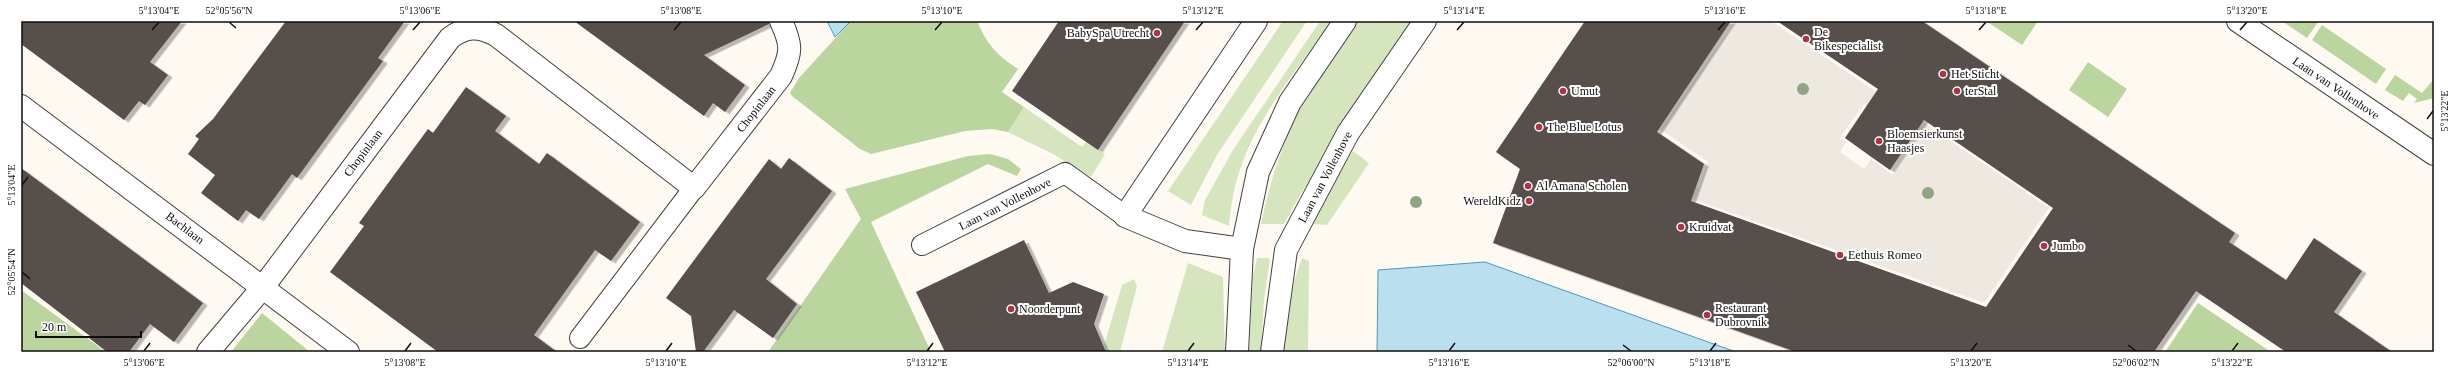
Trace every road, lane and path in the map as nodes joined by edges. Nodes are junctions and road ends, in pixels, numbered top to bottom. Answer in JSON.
{"nodes":[{"id":1,"x":781,"y":21,"type":"edge"},
{"id":2,"x":1256,"y":21,"type":"edge"},
{"id":3,"x":1345,"y":21,"type":"edge"},
{"id":4,"x":1425,"y":21,"type":"edge"},
{"id":5,"x":2238,"y":21,"type":"edge"},
{"id":6,"x":467,"y":24,"type":"edge"},
{"id":7,"x":21,"y":106,"type":"edge"},
{"id":8,"x":2434,"y":154,"type":"edge"},
{"id":9,"x":694,"y":188,"type":"junction"},
{"id":10,"x":1125,"y":216,"type":"junction"},
{"id":11,"x":922,"y":245,"type":"dead end"},
{"id":12,"x":1242,"y":249,"type":"junction"},
{"id":13,"x":263,"y":287,"type":"junction"},
{"id":14,"x":580,"y":338,"type":"dead end"},
{"id":15,"x":208,"y":352,"type":"edge"},
{"id":16,"x":348,"y":352,"type":"edge"},
{"id":17,"x":1237,"y":352,"type":"edge"},
{"id":18,"x":1272,"y":352,"type":"edge"}],
"edges":[{"from":1,"to":9,"type":"street","name":"Chopinlaan"},
{"from":2,"to":10,"type":"street"},
{"from":3,"to":12,"type":"street"},
{"from":4,"to":18,"type":"street","name":"Laan van Vollenhove"},
{"from":5,"to":8,"type":"street","name":"Laan van Vollenhove"},
{"from":6,"to":9,"type":"street","name":"Chopinlaan"},
{"from":6,"to":13,"type":"street","name":"Chopinlaan"},
{"from":7,"to":13,"type":"street","name":"Bachlaan"},
{"from":9,"to":14,"type":"lane","name":"Chopinlaan"},
{"from":10,"to":11,"type":"lane","name":"Laan van Vollenhove"},
{"from":10,"to":12,"type":"street","name":"Laan van Vollenhove"},
{"from":12,"to":17,"type":"street"},
{"from":13,"to":15,"type":"street","name":"Chopinlaan"},
{"from":13,"to":16,"type":"street","name":"Bachlaan"}]}
